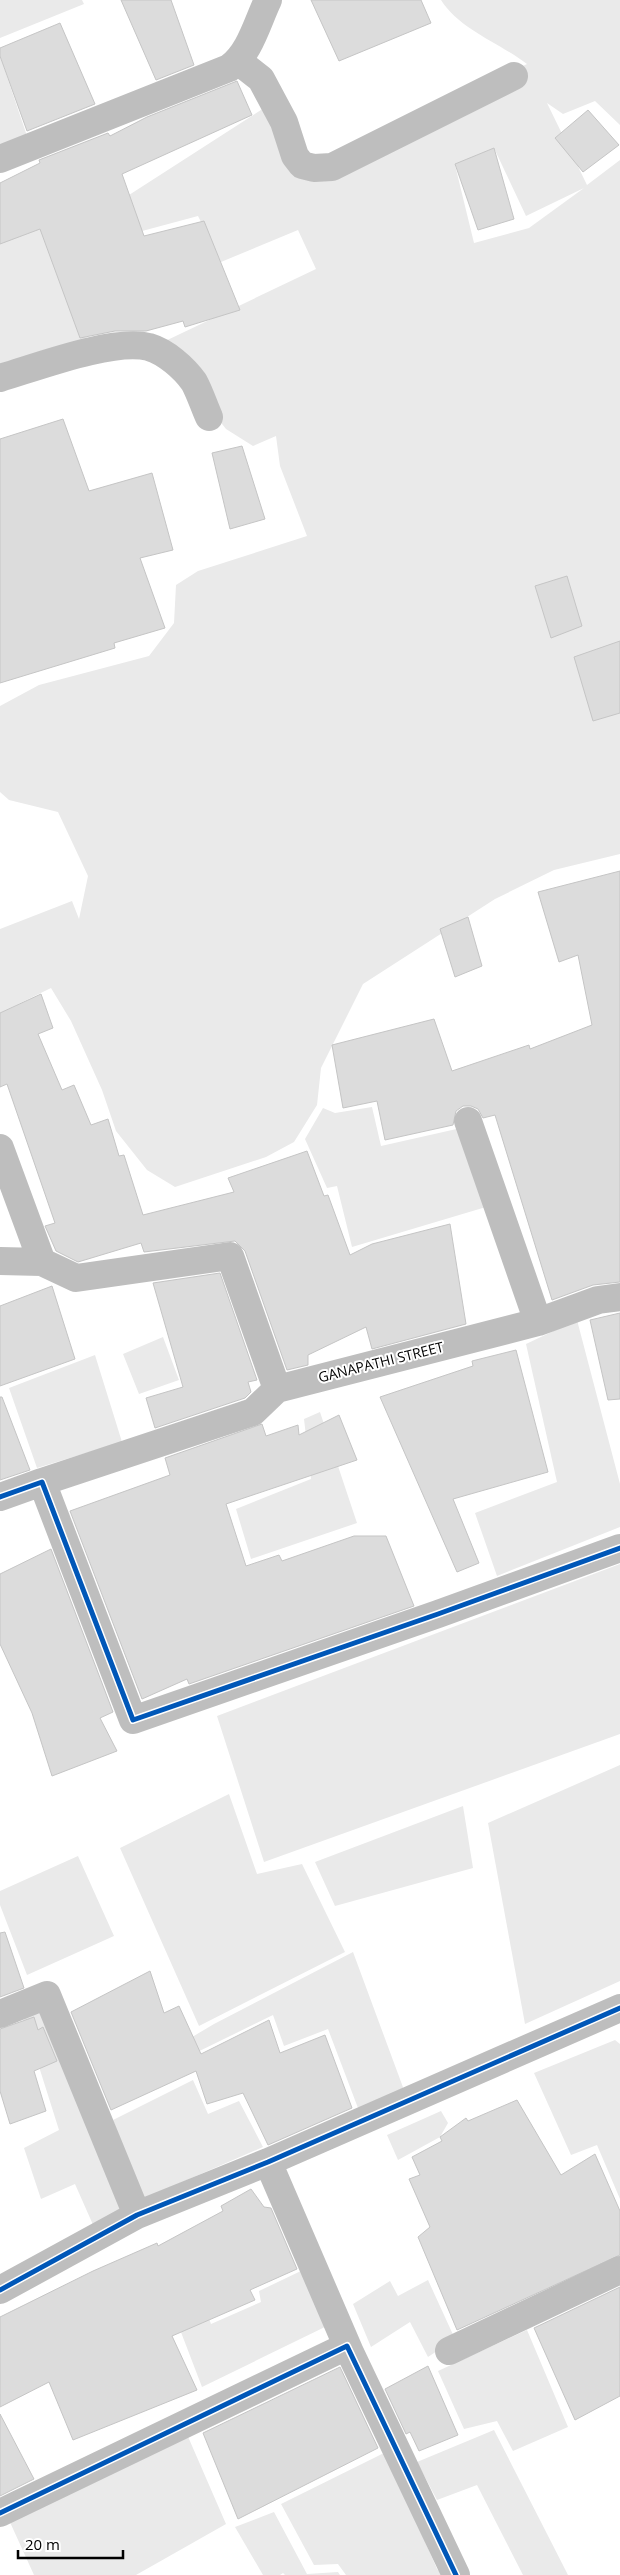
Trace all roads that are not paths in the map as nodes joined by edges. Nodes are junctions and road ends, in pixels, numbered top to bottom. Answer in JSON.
{"nodes":[{"id":1,"x":268,"y":0,"type":"edge"},
{"id":2,"x":238,"y":61,"type":"junction"},
{"id":3,"x":514,"y":76,"type":"dead end"},
{"id":4,"x":0,"y":159,"type":"edge"},
{"id":5,"x":0,"y":378,"type":"edge"},
{"id":6,"x":210,"y":417,"type":"dead end"},
{"id":7,"x":468,"y":1121,"type":"dead end"},
{"id":8,"x":0,"y":1148,"type":"edge"},
{"id":9,"x":0,"y":1260,"type":"edge"},
{"id":10,"x":42,"y":1262,"type":"junction"},
{"id":11,"x":620,"y":1297,"type":"edge"},
{"id":12,"x":538,"y":1322,"type":"junction"},
{"id":13,"x":277,"y":1388,"type":"junction"},
{"id":14,"x":42,"y":1482,"type":"junction"},
{"id":15,"x":0,"y":1497,"type":"edge"},
{"id":16,"x":620,"y":1548,"type":"edge"},
{"id":17,"x":0,"y":2014,"type":"edge"},
{"id":18,"x":618,"y":2014,"type":"edge"},
{"id":19,"x":268,"y":2162,"type":"junction"},
{"id":20,"x":137,"y":2215,"type":"junction"},
{"id":21,"x":620,"y":2270,"type":"edge"},
{"id":22,"x":0,"y":2290,"type":"edge"},
{"id":23,"x":348,"y":2348,"type":"junction"},
{"id":24,"x":450,"y":2352,"type":"dead end"},
{"id":25,"x":0,"y":2513,"type":"edge"},
{"id":26,"x":456,"y":2575,"type":"edge"}],
"edges":[{"from":1,"to":2,"type":"street"},
{"from":2,"to":3,"type":"street"},
{"from":2,"to":4,"type":"street"},
{"from":5,"to":6,"type":"street"},
{"from":7,"to":12,"type":"street"},
{"from":8,"to":10,"type":"street"},
{"from":9,"to":10,"type":"street"},
{"from":10,"to":13,"type":"street"},
{"from":11,"to":12,"type":"street","name":"GANAPATHI STREET"},
{"from":12,"to":13,"type":"street","name":"GANAPATHI STREET"},
{"from":13,"to":14,"type":"street"},
{"from":14,"to":15,"type":"street"},
{"from":14,"to":16,"type":"street"},
{"from":17,"to":20,"type":"street"},
{"from":18,"to":19,"type":"street"},
{"from":19,"to":20,"type":"street"},
{"from":19,"to":23,"type":"street"},
{"from":20,"to":22,"type":"street"},
{"from":21,"to":24,"type":"street"},
{"from":23,"to":25,"type":"street"},
{"from":23,"to":26,"type":"street"}]}
